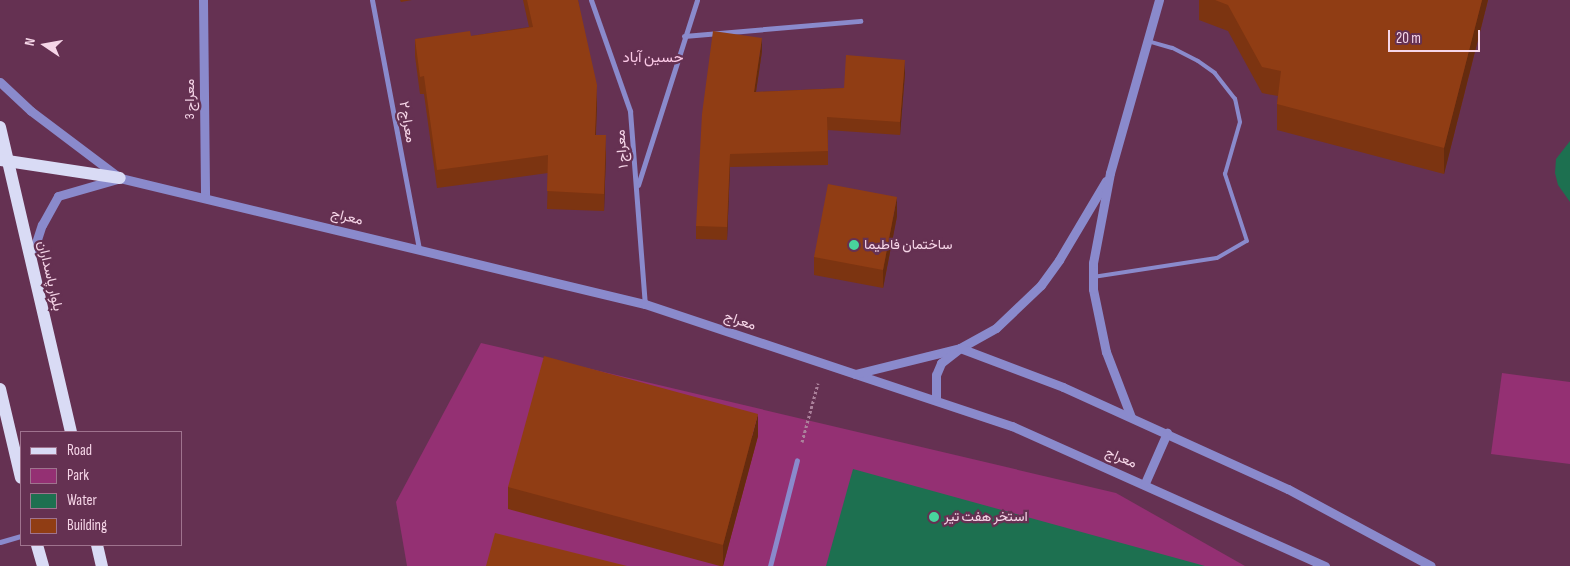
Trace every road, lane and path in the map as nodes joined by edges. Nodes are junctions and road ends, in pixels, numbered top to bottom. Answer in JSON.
{"nodes":[{"id":1,"x":204,"y":0,"type":"edge"},
{"id":2,"x":372,"y":0,"type":"edge"},
{"id":3,"x":591,"y":0,"type":"edge"},
{"id":4,"x":697,"y":0,"type":"edge"},
{"id":5,"x":1159,"y":0,"type":"edge"},
{"id":6,"x":860,"y":21,"type":"dead end"},
{"id":7,"x":684,"y":36,"type":"junction"},
{"id":8,"x":1148,"y":41,"type":"junction"},
{"id":9,"x":0,"y":82,"type":"edge"},
{"id":10,"x":0,"y":127,"type":"edge"},
{"id":11,"x":4,"y":161,"type":"edge"},
{"id":12,"x":1110,"y":172,"type":"junction"},
{"id":13,"x":120,"y":178,"type":"junction"},
{"id":14,"x":637,"y":190,"type":"junction"},
{"id":15,"x":205,"y":197,"type":"junction"},
{"id":16,"x":418,"y":249,"type":"junction"},
{"id":17,"x":30,"y":260,"type":"junction"},
{"id":18,"x":1093,"y":277,"type":"junction"},
{"id":19,"x":645,"y":304,"type":"junction"},
{"id":20,"x":960,"y":348,"type":"junction"},
{"id":21,"x":823,"y":363,"type":"junction"},
{"id":22,"x":855,"y":374,"type":"junction"},
{"id":23,"x":0,"y":389,"type":"edge"},
{"id":24,"x":936,"y":398,"type":"junction"},
{"id":25,"x":1131,"y":417,"type":"junction"},
{"id":26,"x":71,"y":431,"type":"edge"},
{"id":27,"x":1167,"y":433,"type":"junction"},
{"id":28,"x":797,"y":460,"type":"joint"},
{"id":29,"x":20,"y":474,"type":"edge"},
{"id":30,"x":1145,"y":483,"type":"junction"},
{"id":31,"x":20,"y":536,"type":"edge"},
{"id":32,"x":0,"y":542,"type":"edge"},
{"id":33,"x":37,"y":546,"type":"edge"},
{"id":34,"x":97,"y":546,"type":"edge"},
{"id":35,"x":42,"y":566,"type":"edge"},
{"id":36,"x":102,"y":566,"type":"edge"},
{"id":37,"x":770,"y":566,"type":"edge"},
{"id":38,"x":1326,"y":566,"type":"edge"},
{"id":39,"x":1431,"y":566,"type":"edge"}],
"edges":[{"from":1,"to":15,"type":"street","name":"معراج 3"},
{"from":2,"to":16,"type":"street","name":"معراج ۲"},
{"from":3,"to":14,"type":"street","name":"معراج ۱"},
{"from":4,"to":7,"type":"street"},
{"from":5,"to":8,"type":"street"},
{"from":6,"to":7,"type":"street"},
{"from":7,"to":14,"type":"street"},
{"from":8,"to":12,"type":"street"},
{"from":8,"to":18,"type":"lane"},
{"from":9,"to":13,"type":"street"},
{"from":10,"to":11,"type":"main road","name":"بلوار پاسداران"},
{"from":11,"to":13,"type":"main road"},
{"from":11,"to":17,"type":"main road","name":"بلوار پاسداران"},
{"from":12,"to":18,"type":"street"},
{"from":12,"to":20,"type":"street"},
{"from":13,"to":15,"type":"street","name":"معراج"},
{"from":13,"to":17,"type":"street"},
{"from":14,"to":19,"type":"street","name":"معراج ۱"},
{"from":15,"to":16,"type":"street","name":"معراج"},
{"from":16,"to":19,"type":"street","name":"معراج"},
{"from":17,"to":26,"type":"main road","name":"بلوار پاسداران"},
{"from":18,"to":25,"type":"street"},
{"from":19,"to":21,"type":"street","name":"معراج"},
{"from":20,"to":22,"type":"street"},
{"from":20,"to":24,"type":"street"},
{"from":20,"to":25,"type":"street"},
{"from":21,"to":22,"type":"street","name":"معراج"},
{"from":21,"to":28,"type":"path"},
{"from":22,"to":24,"type":"street","name":"معراج"},
{"from":23,"to":29,"type":"main road"},
{"from":24,"to":30,"type":"street","name":"معراج"},
{"from":25,"to":27,"type":"street"},
{"from":27,"to":30,"type":"street"},
{"from":27,"to":39,"type":"street"},
{"from":28,"to":37,"type":"street"},
{"from":30,"to":38,"type":"street","name":"معراج"},
{"from":31,"to":32,"type":"street"},
{"from":33,"to":35,"type":"main road"},
{"from":34,"to":36,"type":"main road"}]}
